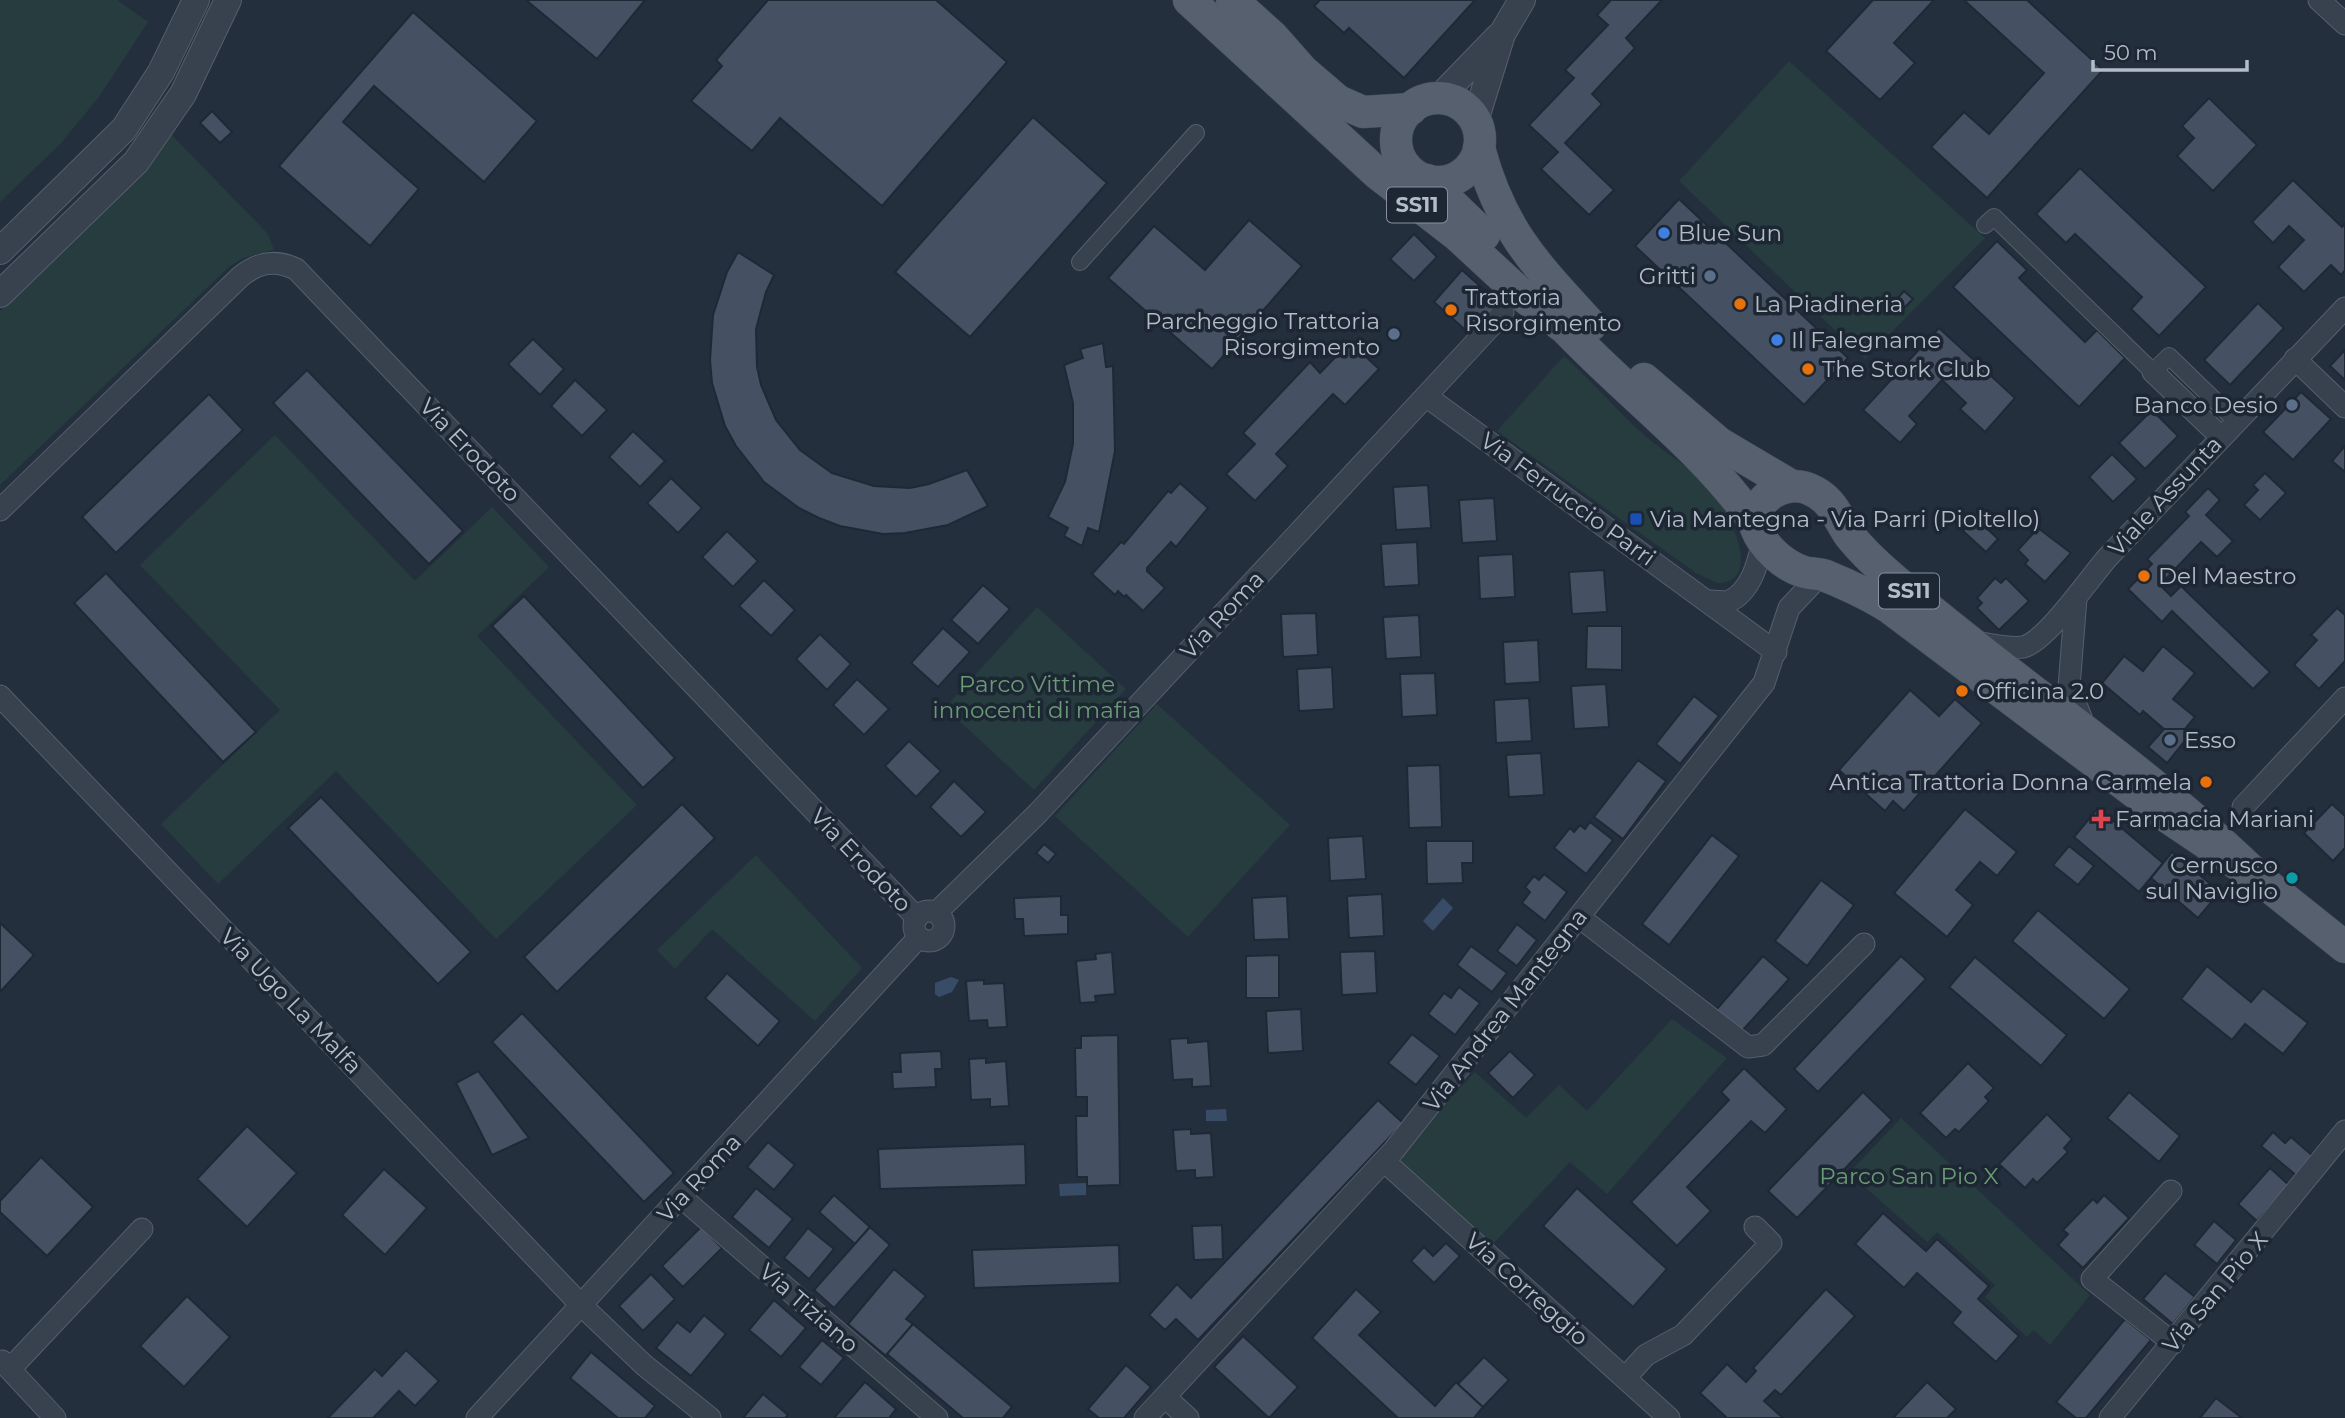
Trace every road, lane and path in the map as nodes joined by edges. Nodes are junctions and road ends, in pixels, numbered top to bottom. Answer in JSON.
{"nodes":[{"id":1,"x":196,"y":0,"type":"edge"},
{"id":2,"x":228,"y":0,"type":"edge"},
{"id":3,"x":1189,"y":0,"type":"edge"},
{"id":4,"x":1232,"y":0,"type":"edge"},
{"id":5,"x":1522,"y":0,"type":"edge"},
{"id":6,"x":2319,"y":0,"type":"edge"},
{"id":7,"x":2345,"y":24,"type":"edge"},
{"id":8,"x":1502,"y":34,"type":"junction"},
{"id":9,"x":1266,"y":70,"type":"junction"},
{"id":10,"x":1424,"y":104,"type":"junction"},
{"id":11,"x":1196,"y":133,"type":"dead end"},
{"id":12,"x":1477,"y":134,"type":"junction"},
{"id":13,"x":1400,"y":157,"type":"junction"},
{"id":14,"x":1427,"y":180,"type":"junction"},
{"id":15,"x":1985,"y":225,"type":"dead end"},
{"id":16,"x":0,"y":251,"type":"edge"},
{"id":17,"x":1080,"y":262,"type":"dead end"},
{"id":18,"x":0,"y":294,"type":"edge"},
{"id":19,"x":2345,"y":307,"type":"edge"},
{"id":20,"x":1503,"y":313,"type":"dead end"},
{"id":21,"x":1562,"y":326,"type":"junction"},
{"id":22,"x":2295,"y":359,"type":"junction"},
{"id":23,"x":2153,"y":372,"type":"junction"},
{"id":24,"x":1426,"y":396,"type":"junction"},
{"id":25,"x":2345,"y":407,"type":"edge"},
{"id":26,"x":2236,"y":421,"type":"junction"},
{"id":27,"x":2221,"y":438,"type":"junction"},
{"id":28,"x":1790,"y":485,"type":"junction"},
{"id":29,"x":0,"y":510,"type":"edge"},
{"id":30,"x":1759,"y":532,"type":"junction"},
{"id":31,"x":1849,"y":534,"type":"junction"},
{"id":32,"x":1821,"y":574,"type":"junction"},
{"id":33,"x":2076,"y":598,"type":"junction"},
{"id":34,"x":1710,"y":601,"type":"junction"},
{"id":35,"x":1974,"y":642,"type":"junction"},
{"id":36,"x":1776,"y":652,"type":"junction"},
{"id":37,"x":0,"y":696,"type":"edge"},
{"id":38,"x":2345,"y":698,"type":"edge"},
{"id":39,"x":2089,"y":733,"type":"junction"},
{"id":40,"x":2243,"y":807,"type":"dead end"},
{"id":41,"x":2261,"y":880,"type":"junction"},
{"id":42,"x":1579,"y":917,"type":"junction"},
{"id":43,"x":924,"y":923,"type":"junction"},
{"id":44,"x":1864,"y":944,"type":"dead end"},
{"id":45,"x":2345,"y":947,"type":"edge"},
{"id":46,"x":2345,"y":1131,"type":"edge"},
{"id":47,"x":2345,"y":1143,"type":"edge"},
{"id":48,"x":1384,"y":1161,"type":"junction"},
{"id":49,"x":2319,"y":1165,"type":"junction"},
{"id":50,"x":2171,"y":1191,"type":"dead end"},
{"id":51,"x":681,"y":1197,"type":"junction"},
{"id":52,"x":1755,"y":1227,"type":"dead end"},
{"id":53,"x":142,"y":1229,"type":"dead end"},
{"id":54,"x":581,"y":1306,"type":"junction"},
{"id":55,"x":2173,"y":1343,"type":"junction"},
{"id":56,"x":5,"y":1364,"type":"edge"},
{"id":57,"x":1625,"y":1378,"type":"junction"},
{"id":58,"x":1165,"y":1397,"type":"junction"},
{"id":59,"x":55,"y":1418,"type":"edge"},
{"id":60,"x":477,"y":1418,"type":"edge"},
{"id":61,"x":710,"y":1418,"type":"edge"},
{"id":62,"x":937,"y":1418,"type":"edge"},
{"id":63,"x":1145,"y":1418,"type":"edge"},
{"id":64,"x":1188,"y":1418,"type":"edge"},
{"id":65,"x":1669,"y":1418,"type":"edge"},
{"id":66,"x":2110,"y":1418,"type":"edge"}],
"edges":[{"from":1,"to":16,"type":"street"},
{"from":2,"to":18,"type":"street"},
{"from":3,"to":9,"type":"main road","number":"SS11"},
{"from":4,"to":10,"type":"main road"},
{"from":5,"to":8,"type":"street"},
{"from":6,"to":7,"type":"street"},
{"from":8,"to":10,"type":"street"},
{"from":8,"to":12,"type":"street"},
{"from":9,"to":13,"type":"main road","number":"SS11"},
{"from":9,"to":21,"type":"main road","number":"SS11"},
{"from":10,"to":12,"type":"main road"},
{"from":10,"to":13,"type":"main road","number":"SS11"},
{"from":11,"to":17,"type":"street"},
{"from":12,"to":14,"type":"main road","number":"SS11"},
{"from":12,"to":28,"type":"main road","number":"SS11"},
{"from":13,"to":14,"type":"main road","number":"SS11"},
{"from":14,"to":21,"type":"main road","number":"SS11"},
{"from":15,"to":23,"type":"street"},
{"from":19,"to":22,"type":"street","name":"Viale Assunta"},
{"from":20,"to":24,"type":"street","name":"Via Roma"},
{"from":21,"to":30,"type":"main road","number":"SS11"},
{"from":22,"to":25,"type":"street"},
{"from":22,"to":26,"type":"street","name":"Viale Assunta"},
{"from":23,"to":26,"type":"street"},
{"from":23,"to":27,"type":"street"},
{"from":24,"to":34,"type":"street","name":"Via Ferruccio Parri"},
{"from":24,"to":43,"type":"street","name":"Via Roma"},
{"from":26,"to":27,"type":"street","name":"Viale Assunta"},
{"from":27,"to":33,"type":"street","name":"Viale Assunta"},
{"from":28,"to":30,"type":"main road"},
{"from":28,"to":31,"type":"main road","number":"SS11"},
{"from":29,"to":43,"type":"street","name":"Via Erodoto"},
{"from":30,"to":32,"type":"main road","number":"SS11"},
{"from":30,"to":34,"type":"street"},
{"from":31,"to":32,"type":"main road"},
{"from":31,"to":35,"type":"main road","number":"SS11"},
{"from":32,"to":36,"type":"street","name":"Via Andrea Mantegna"},
{"from":32,"to":41,"type":"main road","number":"SS11"},
{"from":33,"to":35,"type":"street","name":"Viale Assunta"},
{"from":33,"to":39,"type":"street"},
{"from":34,"to":36,"type":"street","name":"Via Ferruccio Parri"},
{"from":35,"to":39,"type":"main road","number":"SS11"},
{"from":36,"to":42,"type":"street","name":"Via Andrea Mantegna"},
{"from":37,"to":54,"type":"street","name":"Via Ugo La Malfa"},
{"from":38,"to":40,"type":"street"},
{"from":39,"to":41,"type":"main road","number":"SS11"},
{"from":41,"to":45,"type":"main road","number":"SS11"},
{"from":42,"to":44,"type":"street"},
{"from":42,"to":48,"type":"street","name":"Via Andrea Mantegna"},
{"from":43,"to":51,"type":"street","name":"Via Roma"},
{"from":46,"to":49,"type":"street","name":"Via San Pio X"},
{"from":47,"to":49,"type":"street","name":"Via San Pio X"},
{"from":48,"to":57,"type":"street","name":"Via Correggio"},
{"from":48,"to":58,"type":"street","name":"Via Andrea Mantegna"},
{"from":49,"to":55,"type":"street","name":"Via San Pio X"},
{"from":50,"to":55,"type":"street"},
{"from":51,"to":54,"type":"street","name":"Via Roma"},
{"from":51,"to":62,"type":"street","name":"Via Tiziano"},
{"from":52,"to":57,"type":"street"},
{"from":53,"to":56,"type":"street"},
{"from":54,"to":60,"type":"street","name":"Via Roma"},
{"from":54,"to":61,"type":"street","name":"Via Ugo La Malfa"},
{"from":55,"to":66,"type":"street","name":"Via San Pio X"},
{"from":56,"to":59,"type":"street"},
{"from":57,"to":65,"type":"street","name":"Via Correggio"},
{"from":58,"to":63,"type":"street","name":"Via Andrea Mantegna"},
{"from":58,"to":64,"type":"street"}]}
